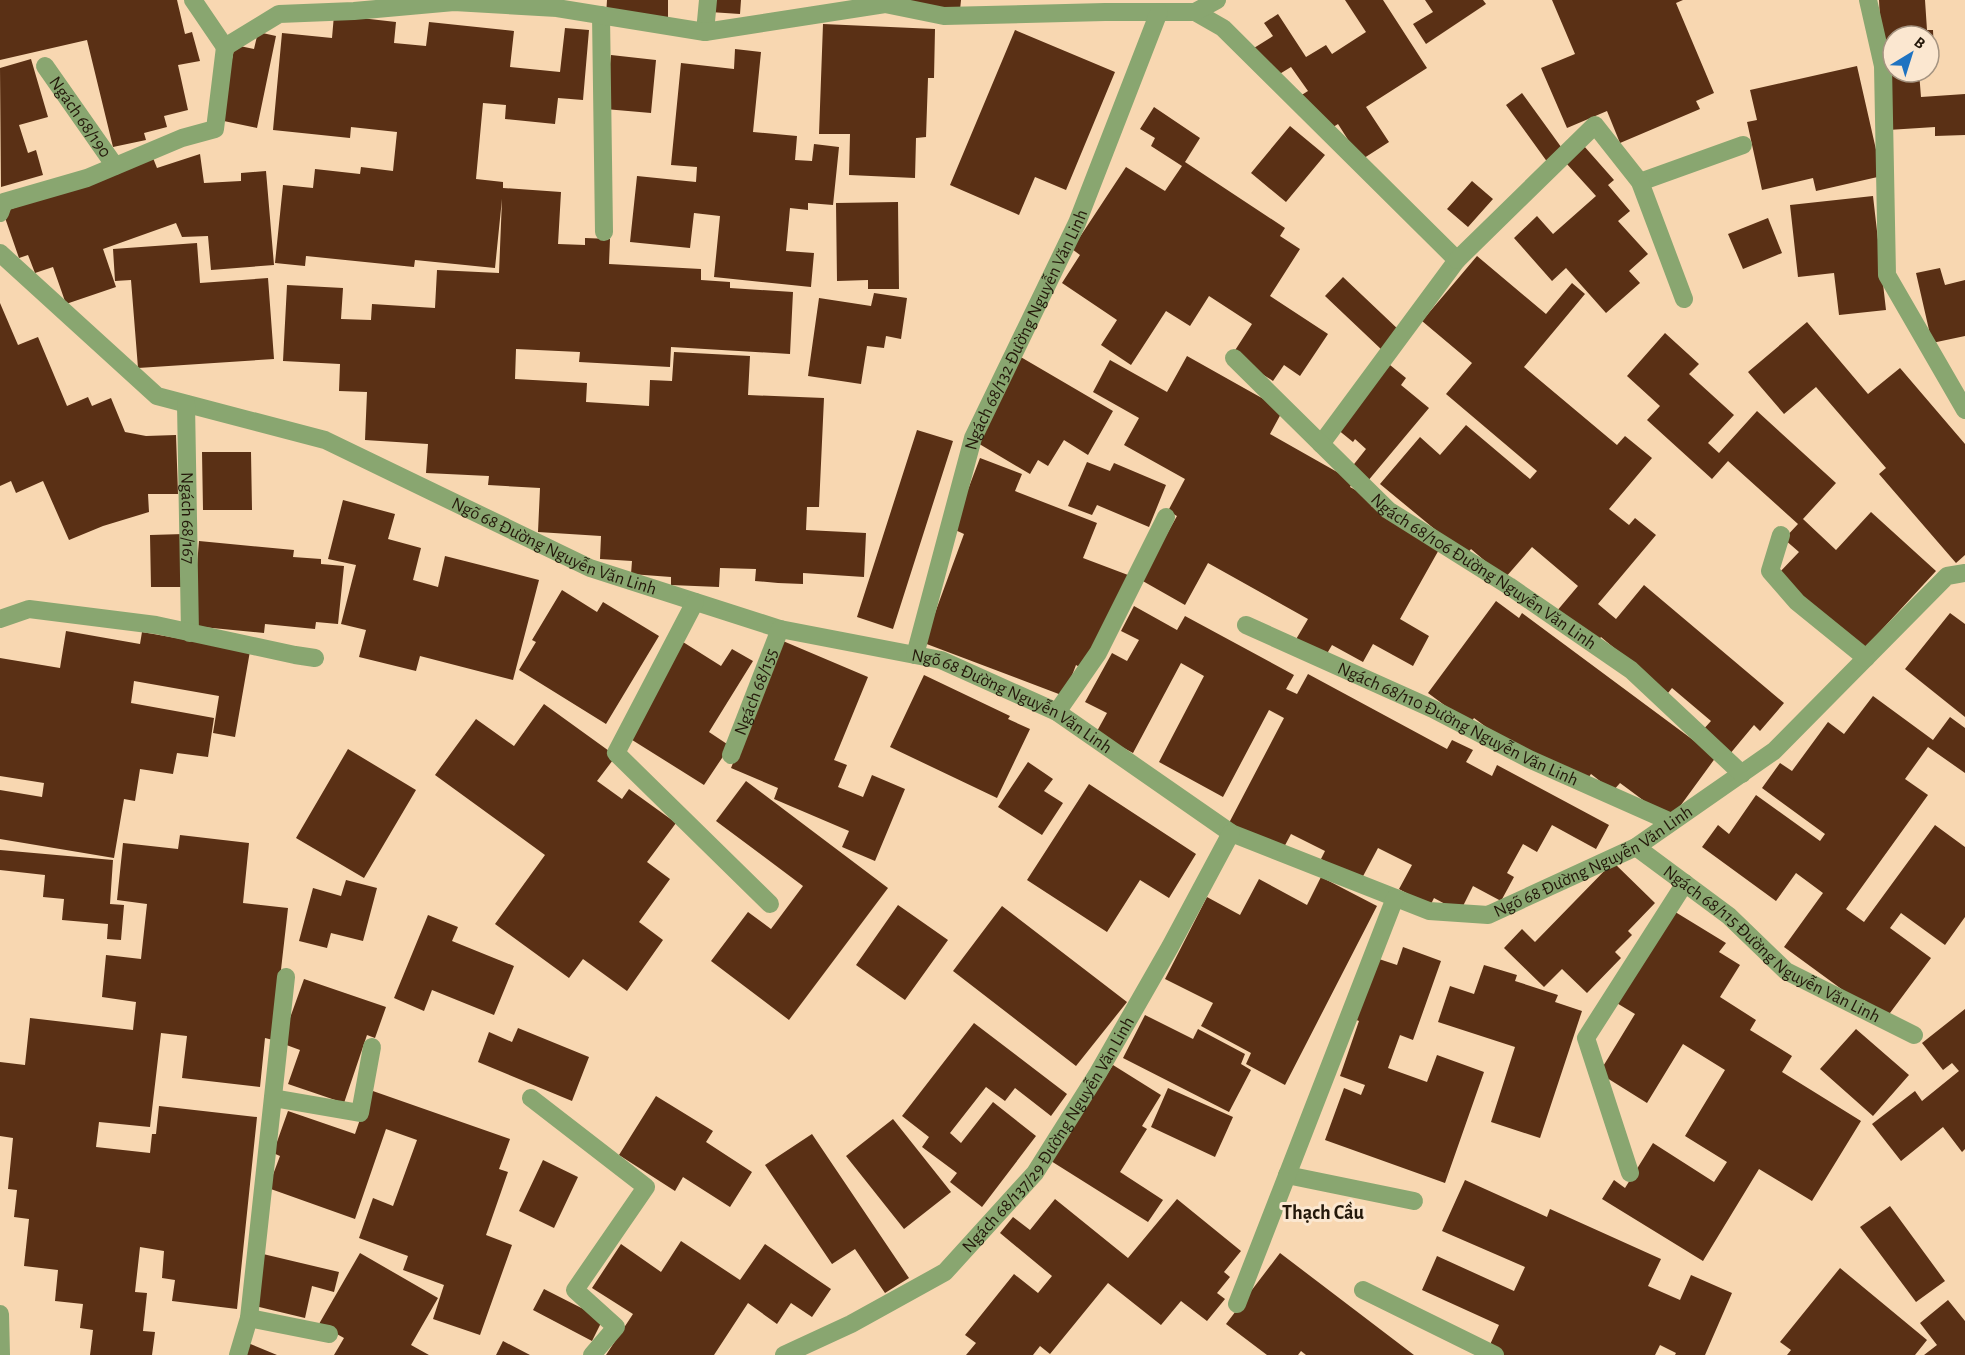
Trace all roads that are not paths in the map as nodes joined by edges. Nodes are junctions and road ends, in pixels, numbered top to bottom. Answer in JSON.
{"nodes":[{"id":1,"x":193,"y":0,"type":"edge"},
{"id":2,"x":708,"y":0,"type":"edge"},
{"id":3,"x":1217,"y":0,"type":"edge"},
{"id":4,"x":1869,"y":0,"type":"edge"},
{"id":5,"x":1088,"y":6,"type":"edge"},
{"id":6,"x":1159,"y":12,"type":"junction"},
{"id":7,"x":1195,"y":12,"type":"junction"},
{"id":8,"x":601,"y":15,"type":"junction"},
{"id":9,"x":705,"y":32,"type":"junction"},
{"id":10,"x":225,"y":47,"type":"junction"},
{"id":11,"x":45,"y":66,"type":"dead end"},
{"id":12,"x":1743,"y":145,"type":"dead end"},
{"id":13,"x":116,"y":166,"type":"junction"},
{"id":14,"x":1640,"y":182,"type":"junction"},
{"id":15,"x":1,"y":202,"type":"edge"},
{"id":16,"x":604,"y":232,"type":"dead end"},
{"id":17,"x":0,"y":253,"type":"edge"},
{"id":18,"x":1457,"y":260,"type":"junction"},
{"id":19,"x":1684,"y":299,"type":"dead end"},
{"id":20,"x":1234,"y":358,"type":"dead end"},
{"id":21,"x":186,"y":404,"type":"junction"},
{"id":22,"x":1965,"y":410,"type":"edge"},
{"id":23,"x":1321,"y":444,"type":"junction"},
{"id":24,"x":1166,"y":517,"type":"dead end"},
{"id":25,"x":1781,"y":535,"type":"dead end"},
{"id":26,"x":1965,"y":573,"type":"edge"},
{"id":27,"x":695,"y":602,"type":"junction"},
{"id":28,"x":0,"y":619,"type":"edge"},
{"id":29,"x":1246,"y":625,"type":"dead end"},
{"id":30,"x":780,"y":629,"type":"junction"},
{"id":31,"x":190,"y":633,"type":"junction"},
{"id":32,"x":915,"y":655,"type":"junction"},
{"id":33,"x":315,"y":658,"type":"dead end"},
{"id":34,"x":1866,"y":658,"type":"junction"},
{"id":35,"x":1057,"y":712,"type":"junction"},
{"id":36,"x":731,"y":755,"type":"dead end"},
{"id":37,"x":1742,"y":774,"type":"junction"},
{"id":38,"x":1671,"y":822,"type":"junction"},
{"id":39,"x":1231,"y":833,"type":"junction"},
{"id":40,"x":1635,"y":847,"type":"junction"},
{"id":41,"x":1685,"y":883,"type":"junction"},
{"id":42,"x":1395,"y":898,"type":"junction"},
{"id":43,"x":770,"y":904,"type":"dead end"},
{"id":44,"x":286,"y":977,"type":"dead end"},
{"id":45,"x":1914,"y":1035,"type":"dead end"},
{"id":46,"x":372,"y":1047,"type":"dead end"},
{"id":47,"x":273,"y":1098,"type":"junction"},
{"id":48,"x":531,"y":1098,"type":"dead end"},
{"id":49,"x":1630,"y":1173,"type":"dead end"},
{"id":50,"x":1287,"y":1175,"type":"junction"},
{"id":51,"x":1414,"y":1201,"type":"dead end"},
{"id":52,"x":1363,"y":1290,"type":"dead end"},
{"id":53,"x":1237,"y":1304,"type":"dead end"},
{"id":54,"x":0,"y":1314,"type":"edge"},
{"id":55,"x":249,"y":1318,"type":"junction"},
{"id":56,"x":329,"y":1334,"type":"dead end"},
{"id":57,"x":1,"y":1355,"type":"edge"},
{"id":58,"x":238,"y":1355,"type":"edge"},
{"id":59,"x":592,"y":1355,"type":"edge"},
{"id":60,"x":784,"y":1355,"type":"edge"},
{"id":61,"x":1495,"y":1355,"type":"edge"}],
"edges":[{"from":1,"to":10,"type":"street"},
{"from":2,"to":9,"type":"street"},
{"from":3,"to":7,"type":"street"},
{"from":4,"to":22,"type":"street"},
{"from":5,"to":6,"type":"street"},
{"from":5,"to":9,"type":"street"},
{"from":6,"to":7,"type":"street"},
{"from":6,"to":32,"type":"street","name":"Ngách 68/132 Đường Nguyễn Văn Linh"},
{"from":7,"to":18,"type":"street"},
{"from":8,"to":9,"type":"street"},
{"from":8,"to":10,"type":"street"},
{"from":8,"to":16,"type":"street"},
{"from":10,"to":13,"type":"street"},
{"from":11,"to":13,"type":"street","name":"Ngách 68/190"},
{"from":12,"to":14,"type":"street"},
{"from":13,"to":15,"type":"street"},
{"from":14,"to":18,"type":"street"},
{"from":14,"to":19,"type":"street"},
{"from":17,"to":21,"type":"street","name":"Ngõ 68 Đường Nguyễn Văn Linh"},
{"from":18,"to":23,"type":"street"},
{"from":20,"to":23,"type":"street","name":"Ngách 68/106 Đường Nguyễn Văn Linh"},
{"from":21,"to":27,"type":"street","name":"Ngõ 68 Đường Nguyễn Văn Linh"},
{"from":21,"to":31,"type":"street","name":"Ngách 68/167"},
{"from":23,"to":37,"type":"street","name":"Ngách 68/106 Đường Nguyễn Văn Linh"},
{"from":24,"to":35,"type":"street"},
{"from":25,"to":34,"type":"street"},
{"from":26,"to":34,"type":"street","name":"Ngõ 68 Đường Nguyễn Văn Linh"},
{"from":27,"to":30,"type":"street","name":"Ngõ 68 Đường Nguyễn Văn Linh"},
{"from":27,"to":43,"type":"street"},
{"from":28,"to":31,"type":"street"},
{"from":29,"to":38,"type":"street","name":"Ngách 68/110 Đường Nguyễn Văn Linh"},
{"from":30,"to":32,"type":"street","name":"Ngõ 68 Đường Nguyễn Văn Linh"},
{"from":30,"to":36,"type":"street","name":"Ngách 68/155"},
{"from":31,"to":33,"type":"street"},
{"from":32,"to":35,"type":"street","name":"Ngõ 68 Đường Nguyễn Văn Linh"},
{"from":34,"to":37,"type":"street","name":"Ngõ 68 Đường Nguyễn Văn Linh"},
{"from":35,"to":39,"type":"street","name":"Ngõ 68 Đường Nguyễn Văn Linh"},
{"from":37,"to":38,"type":"street","name":"Ngõ 68 Đường Nguyễn Văn Linh"},
{"from":38,"to":40,"type":"street","name":"Ngõ 68 Đường Nguyễn Văn Linh"},
{"from":39,"to":42,"type":"street","name":"Ngõ 68 Đường Nguyễn Văn Linh"},
{"from":39,"to":60,"type":"street","name":"Ngách 68/137/29 Đường Nguyễn Văn Linh"},
{"from":40,"to":41,"type":"street","name":"Ngách 68/115 Đường Nguyễn Văn Linh"},
{"from":40,"to":42,"type":"street","name":"Ngõ 68 Đường Nguyễn Văn Linh"},
{"from":41,"to":45,"type":"street","name":"Ngách 68/115 Đường Nguyễn Văn Linh"},
{"from":41,"to":49,"type":"street"},
{"from":42,"to":50,"type":"street"},
{"from":44,"to":47,"type":"street"},
{"from":46,"to":47,"type":"street"},
{"from":47,"to":55,"type":"street"},
{"from":48,"to":59,"type":"street"},
{"from":50,"to":51,"type":"street"},
{"from":50,"to":53,"type":"street"},
{"from":52,"to":61,"type":"street"},
{"from":54,"to":57,"type":"street"},
{"from":55,"to":56,"type":"street"},
{"from":55,"to":58,"type":"street"}]}
